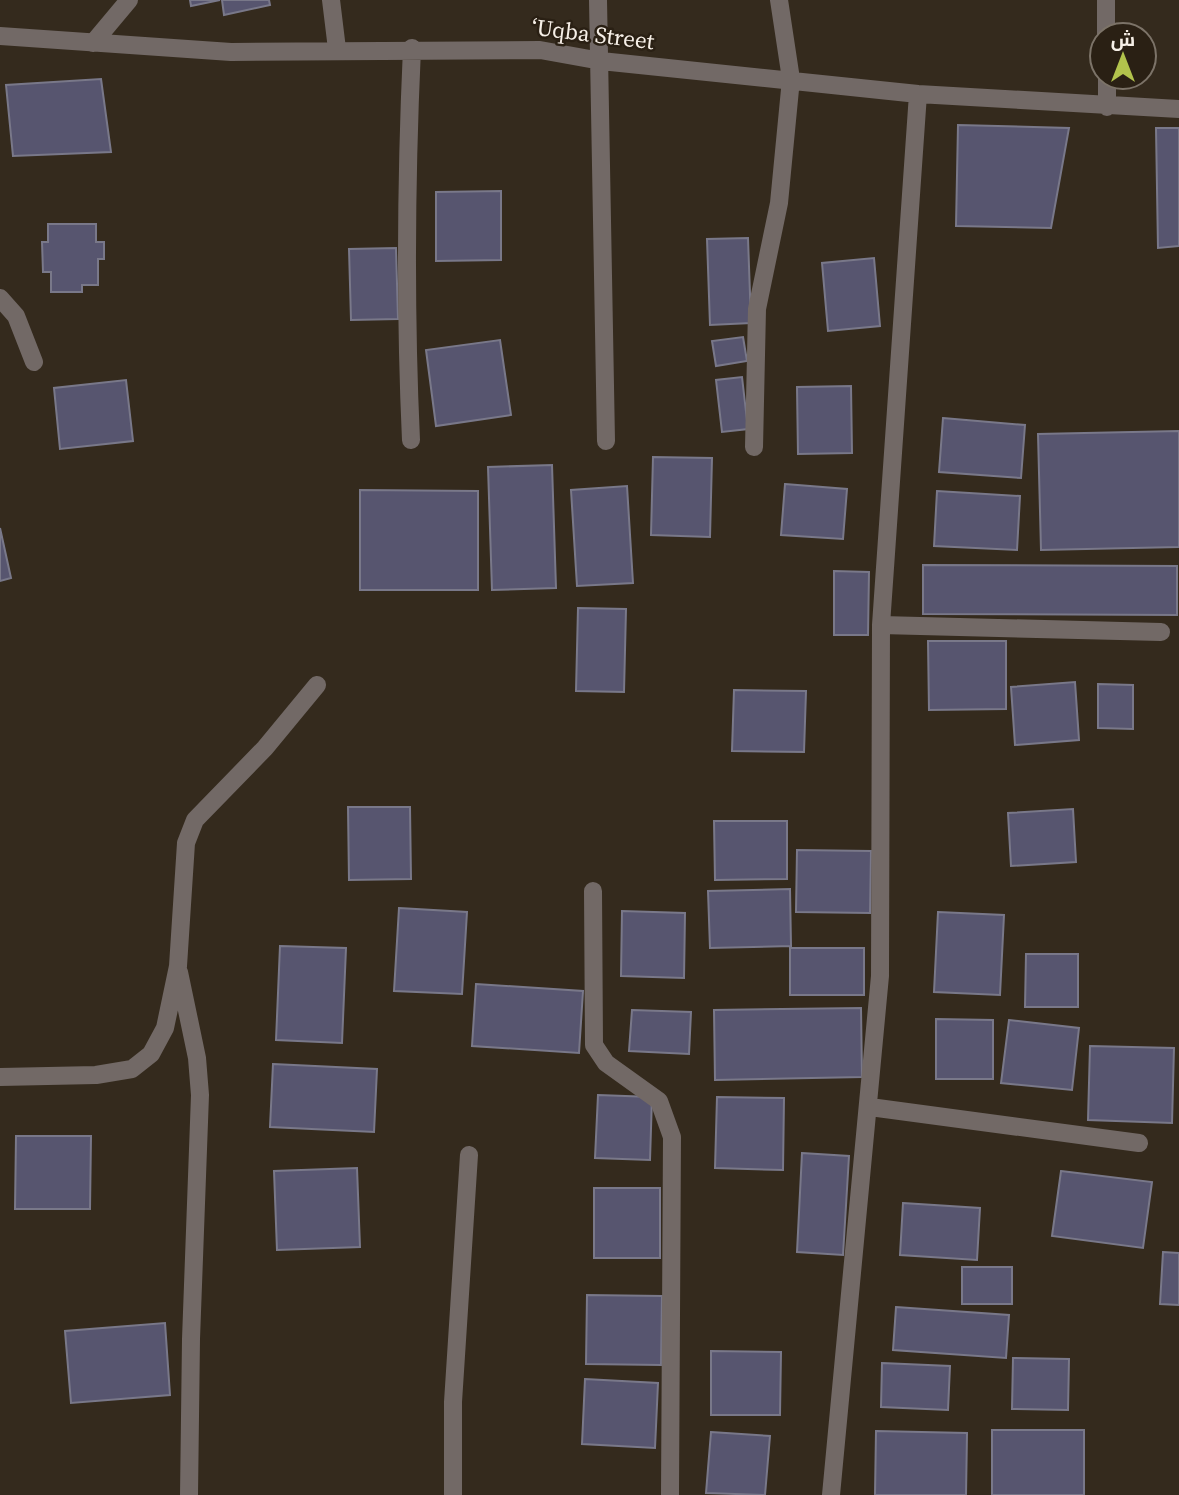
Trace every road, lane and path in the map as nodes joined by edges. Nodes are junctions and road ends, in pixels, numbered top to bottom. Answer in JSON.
{"nodes":[{"id":1,"x":128,"y":0,"type":"edge"},
{"id":2,"x":331,"y":0,"type":"edge"},
{"id":3,"x":598,"y":0,"type":"edge"},
{"id":4,"x":779,"y":0,"type":"edge"},
{"id":5,"x":1105,"y":0,"type":"edge"},
{"id":6,"x":1106,"y":21,"type":"edge"},
{"id":7,"x":0,"y":36,"type":"edge"},
{"id":8,"x":93,"y":43,"type":"junction"},
{"id":9,"x":412,"y":48,"type":"junction"},
{"id":10,"x":337,"y":49,"type":"junction"},
{"id":11,"x":601,"y":61,"type":"junction"},
{"id":12,"x":792,"y":79,"type":"junction"},
{"id":13,"x":1107,"y":91,"type":"edge"},
{"id":14,"x":918,"y":94,"type":"junction"},
{"id":15,"x":1107,"y":107,"type":"junction"},
{"id":16,"x":1179,"y":109,"type":"edge"},
{"id":17,"x":0,"y":298,"type":"edge"},
{"id":18,"x":34,"y":362,"type":"dead end"},
{"id":19,"x":411,"y":440,"type":"dead end"},
{"id":20,"x":606,"y":441,"type":"dead end"},
{"id":21,"x":754,"y":447,"type":"dead end"},
{"id":22,"x":881,"y":625,"type":"junction"},
{"id":23,"x":1161,"y":632,"type":"dead end"},
{"id":24,"x":317,"y":685,"type":"dead end"},
{"id":25,"x":593,"y":891,"type":"dead end"},
{"id":26,"x":178,"y":966,"type":"junction"},
{"id":27,"x":0,"y":1077,"type":"edge"},
{"id":28,"x":870,"y":1107,"type":"junction"},
{"id":29,"x":1139,"y":1143,"type":"dead end"},
{"id":30,"x":469,"y":1155,"type":"dead end"},
{"id":31,"x":189,"y":1495,"type":"edge"},
{"id":32,"x":453,"y":1495,"type":"edge"},
{"id":33,"x":670,"y":1495,"type":"edge"},
{"id":34,"x":831,"y":1495,"type":"edge"}],
"edges":[{"from":1,"to":8,"type":"street"},
{"from":2,"to":10,"type":"street"},
{"from":3,"to":11,"type":"street"},
{"from":4,"to":12,"type":"street"},
{"from":5,"to":6,"type":"street"},
{"from":7,"to":8,"type":"street","name":"‘Uqba Street"},
{"from":8,"to":10,"type":"street","name":"‘Uqba Street"},
{"from":9,"to":10,"type":"street","name":"‘Uqba Street"},
{"from":9,"to":11,"type":"street","name":"‘Uqba Street"},
{"from":9,"to":19,"type":"street"},
{"from":11,"to":12,"type":"street","name":"‘Uqba Street"},
{"from":11,"to":20,"type":"street"},
{"from":12,"to":14,"type":"street","name":"‘Uqba Street"},
{"from":12,"to":21,"type":"street"},
{"from":13,"to":15,"type":"street"},
{"from":14,"to":15,"type":"street","name":"‘Uqba Street"},
{"from":14,"to":22,"type":"street"},
{"from":15,"to":16,"type":"street","name":"‘Uqba Street"},
{"from":17,"to":18,"type":"street"},
{"from":22,"to":23,"type":"street"},
{"from":22,"to":28,"type":"street"},
{"from":24,"to":26,"type":"street"},
{"from":25,"to":33,"type":"street"},
{"from":26,"to":27,"type":"street"},
{"from":26,"to":31,"type":"street"},
{"from":28,"to":29,"type":"street"},
{"from":28,"to":34,"type":"street"},
{"from":30,"to":32,"type":"street"}]}
